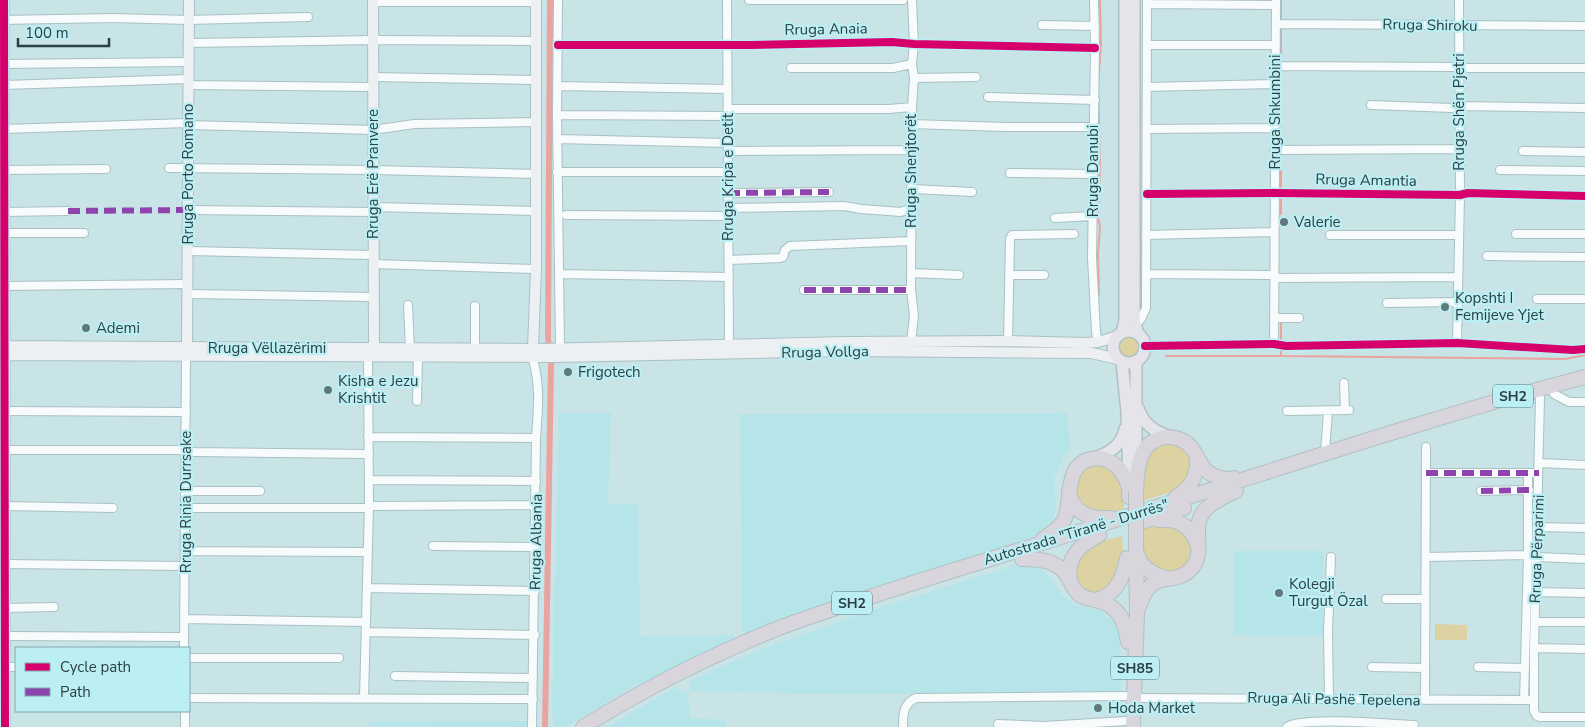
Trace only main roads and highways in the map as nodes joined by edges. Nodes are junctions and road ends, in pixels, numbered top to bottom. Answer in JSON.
{"nodes":[{"id":1,"x":1125,"y":0,"type":"edge"},
{"id":2,"x":1134,"y":0,"type":"edge"},
{"id":3,"x":1136,"y":330,"type":"junction"},
{"id":4,"x":1120,"y":335,"type":"junction"},
{"id":5,"x":1120,"y":360,"type":"junction"},
{"id":6,"x":1136,"y":361,"type":"junction"},
{"id":7,"x":1585,"y":377,"type":"edge"},
{"id":8,"x":1585,"y":386,"type":"edge"},
{"id":9,"x":1136,"y":402,"type":"junction"},
{"id":10,"x":1127,"y":412,"type":"junction"},
{"id":11,"x":1170,"y":437,"type":"junction"},
{"id":12,"x":1095,"y":458,"type":"junction"},
{"id":13,"x":1198,"y":458,"type":"junction"},
{"id":14,"x":1283,"y":466,"type":"junction"},
{"id":15,"x":1069,"y":488,"type":"junction"},
{"id":16,"x":1133,"y":490,"type":"junction"},
{"id":17,"x":1236,"y":491,"type":"junction"},
{"id":18,"x":1156,"y":507,"type":"junction"},
{"id":19,"x":1135,"y":519,"type":"junction"},
{"id":20,"x":1099,"y":535,"type":"junction"},
{"id":21,"x":1032,"y":546,"type":"junction"},
{"id":22,"x":1132,"y":549,"type":"junction"},
{"id":23,"x":1198,"y":550,"type":"junction"},
{"id":24,"x":1022,"y":559,"type":"junction"},
{"id":25,"x":1166,"y":578,"type":"junction"},
{"id":26,"x":1070,"y":580,"type":"junction"},
{"id":27,"x":1096,"y":600,"type":"junction"},
{"id":28,"x":1137,"y":615,"type":"junction"},
{"id":29,"x":1128,"y":642,"type":"junction"},
{"id":30,"x":1130,"y":697,"type":"junction"},
{"id":31,"x":1128,"y":725,"type":"edge"},
{"id":32,"x":583,"y":727,"type":"edge"},
{"id":33,"x":599,"y":727,"type":"edge"}],
"edges":[{"from":1,"to":4,"type":"main road"},
{"from":2,"to":3,"type":"main road"},
{"from":3,"to":4,"type":"main road"},
{"from":3,"to":6,"type":"main road"},
{"from":4,"to":5,"type":"main road","number":"SH85"},
{"from":5,"to":6,"type":"main road"},
{"from":5,"to":10,"type":"main road","number":"SH85"},
{"from":6,"to":9,"type":"main road","number":"SH85"},
{"from":7,"to":14,"type":"highway","name":"Autostrada \"Tiranë - Durrës\"","number":"SH2"},
{"from":8,"to":17,"type":"highway","name":"Autostrada \"Tiranë - Durrës\"","number":"SH2"},
{"from":9,"to":11,"type":"main road"},
{"from":9,"to":16,"type":"main road","number":"SH85"},
{"from":10,"to":12,"type":"main road"},
{"from":10,"to":16,"type":"main road","number":"SH85"},
{"from":11,"to":13,"type":"highway"},
{"from":11,"to":16,"type":"highway"},
{"from":12,"to":15,"type":"highway"},
{"from":12,"to":16,"type":"highway"},
{"from":13,"to":14,"type":"highway"},
{"from":13,"to":18,"type":"highway"},
{"from":14,"to":18,"type":"highway","name":"Autostrada \"Tiranë - Durrës\"","number":"SH2"},
{"from":15,"to":19,"type":"highway"},
{"from":15,"to":21,"type":"highway"},
{"from":16,"to":22,"type":"highway","number":"SH85"},
{"from":17,"to":19,"type":"highway","name":"Autostrada \"Tiranë - Durrës\"","number":"SH2"},
{"from":17,"to":23,"type":"highway"},
{"from":18,"to":19,"type":"highway","name":"Autostrada \"Tiranë - Durrës\"","number":"SH2"},
{"from":19,"to":20,"type":"highway","name":"Autostrada \"Tiranë - Durrës\"","number":"SH2"},
{"from":19,"to":21,"type":"highway","name":"Autostrada \"Tiranë - Durrës\"","number":"SH2"},
{"from":19,"to":23,"type":"highway"},
{"from":20,"to":24,"type":"highway","name":"Autostrada \"Tiranë - Durrës\"","number":"SH2"},
{"from":20,"to":26,"type":"highway"},
{"from":21,"to":32,"type":"highway","name":"Autostrada \"Tiranë - Durrës\"","number":"SH2"},
{"from":22,"to":25,"type":"highway"},
{"from":22,"to":27,"type":"highway"},
{"from":22,"to":28,"type":"highway","number":"SH85"},
{"from":22,"to":29,"type":"highway","number":"SH85"},
{"from":23,"to":25,"type":"highway"},
{"from":24,"to":26,"type":"highway"},
{"from":24,"to":33,"type":"highway","name":"Autostrada \"Tiranë - Durrës\"","number":"SH2"},
{"from":25,"to":28,"type":"highway"},
{"from":26,"to":27,"type":"highway"},
{"from":27,"to":29,"type":"highway"},
{"from":28,"to":30,"type":"highway","number":"SH85"},
{"from":29,"to":30,"type":"highway","number":"SH85"},
{"from":30,"to":31,"type":"highway","number":"SH85"}]}
